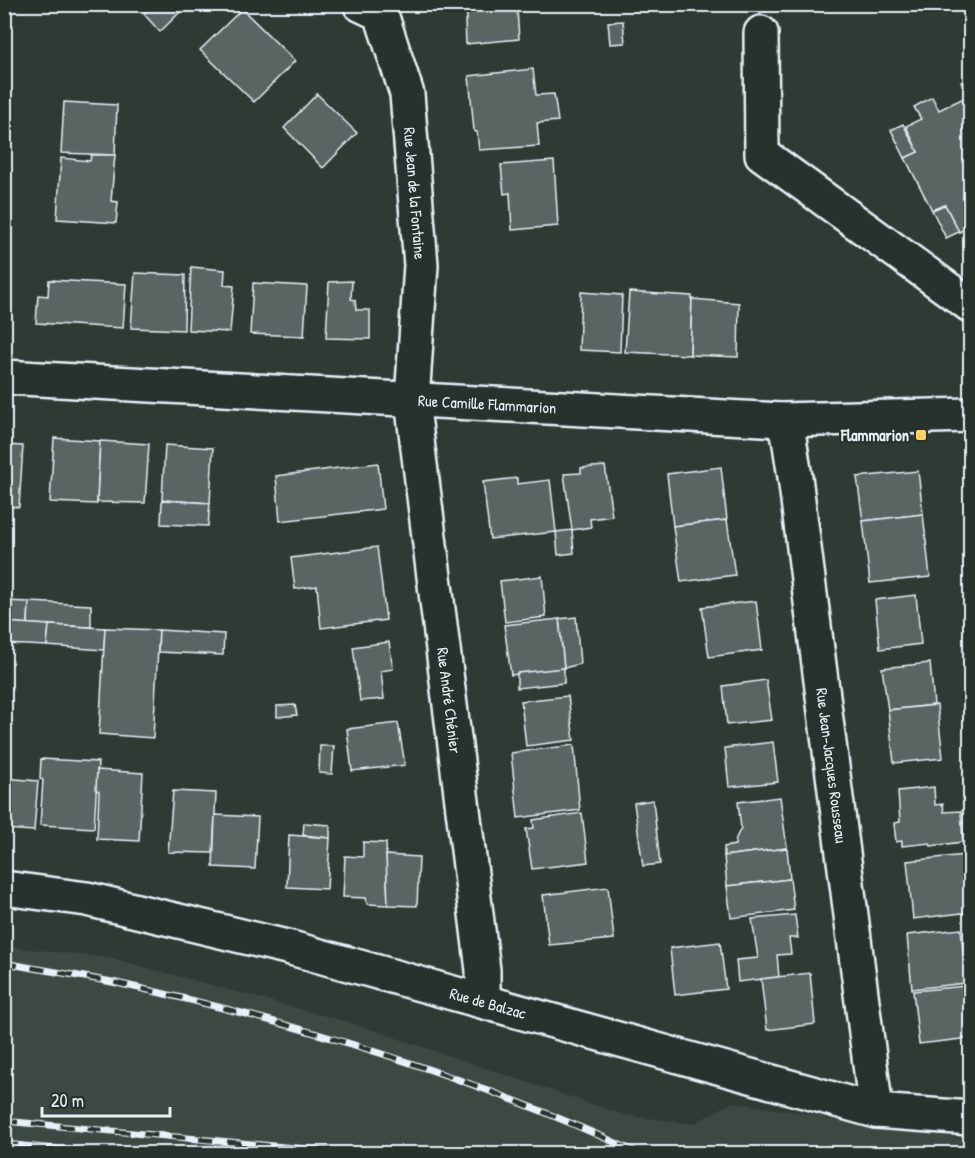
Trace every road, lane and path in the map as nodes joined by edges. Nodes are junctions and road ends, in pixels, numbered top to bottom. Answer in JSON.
{"nodes":[{"id":1,"x":360,"y":4,"type":"edge"},
{"id":2,"x":761,"y":33,"type":"dead end"},
{"id":3,"x":970,"y":305,"type":"edge"},
{"id":4,"x":4,"y":377,"type":"edge"},
{"id":5,"x":412,"y":400,"type":"junction"},
{"id":6,"x":970,"y":415,"type":"edge"},
{"id":7,"x":781,"y":420,"type":"junction"},
{"id":8,"x":4,"y":888,"type":"edge"},
{"id":9,"x":483,"y":1001,"type":"junction"},
{"id":10,"x":876,"y":1111,"type":"junction"},
{"id":11,"x":970,"y":1118,"type":"edge"}],
"edges":[{"from":1,"to":5,"type":"street","name":"Rue Jean de la Fontaine"},
{"from":2,"to":3,"type":"street"},
{"from":4,"to":5,"type":"street","name":"Rue Camille Flammarion"},
{"from":5,"to":7,"type":"street","name":"Rue Camille Flammarion"},
{"from":5,"to":9,"type":"street","name":"Rue André Chénier"},
{"from":6,"to":7,"type":"street","name":"Rue Camille Flammarion"},
{"from":7,"to":10,"type":"street","name":"Rue Jean-Jacques Rousseau"},
{"from":8,"to":9,"type":"street","name":"Rue de Balzac"},
{"from":9,"to":10,"type":"street","name":"Rue de Balzac"},
{"from":10,"to":11,"type":"street","name":"Rue de Balzac"}]}
